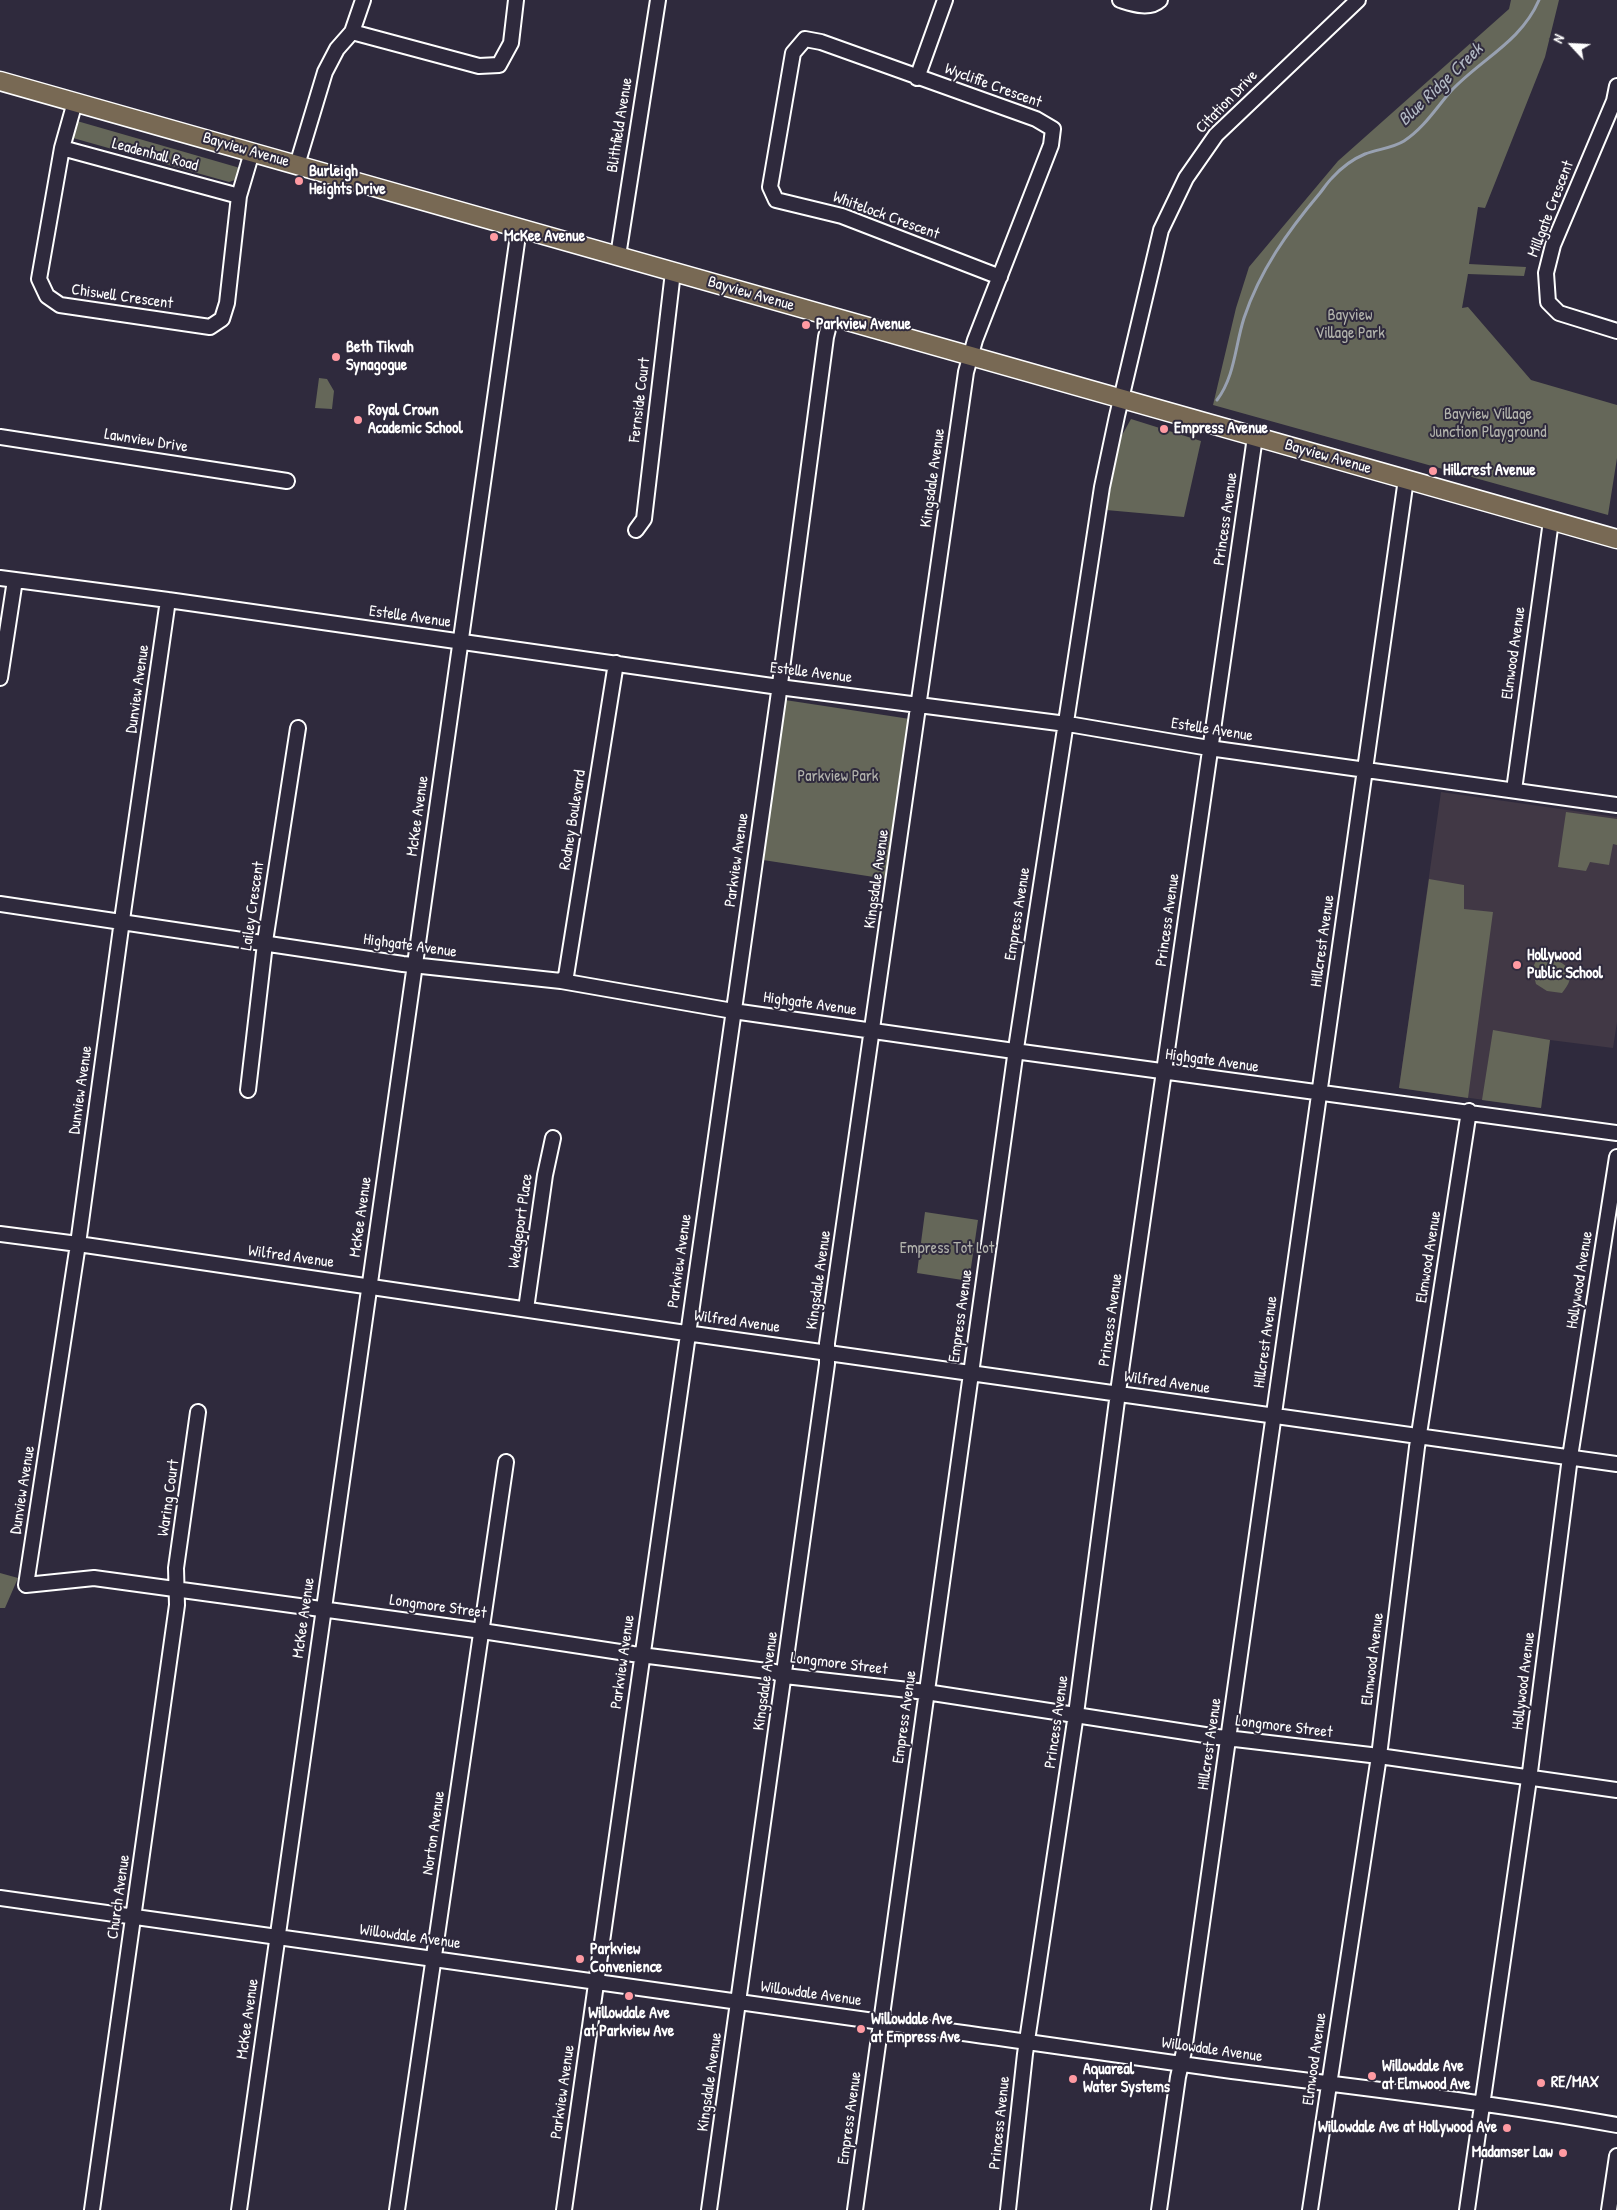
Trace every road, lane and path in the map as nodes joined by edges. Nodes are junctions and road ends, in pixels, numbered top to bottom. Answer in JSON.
{"nodes":[{"id":1,"x":363,"y":0,"type":"edge"},
{"id":2,"x":516,"y":0,"type":"edge"},
{"id":3,"x":658,"y":0,"type":"edge"},
{"id":4,"x":945,"y":0,"type":"edge"},
{"id":5,"x":1120,"y":0,"type":"edge"},
{"id":6,"x":1160,"y":0,"type":"edge"},
{"id":7,"x":1358,"y":0,"type":"edge"},
{"id":8,"x":352,"y":32,"type":"junction"},
{"id":9,"x":805,"y":39,"type":"joint"},
{"id":10,"x":917,"y":78,"type":"junction"},
{"id":11,"x":0,"y":81,"type":"edge"},
{"id":12,"x":1617,"y":86,"type":"edge"},
{"id":13,"x":75,"y":102,"type":"junction"},
{"id":14,"x":62,"y":148,"type":"junction"},
{"id":15,"x":252,"y":152,"type":"junction"},
{"id":16,"x":297,"y":165,"type":"junction"},
{"id":17,"x":239,"y":196,"type":"junction"},
{"id":18,"x":519,"y":228,"type":"junction"},
{"id":19,"x":618,"y":256,"type":"junction"},
{"id":20,"x":673,"y":272,"type":"junction"},
{"id":21,"x":1000,"y":277,"type":"junction"},
{"id":22,"x":831,"y":316,"type":"junction"},
{"id":23,"x":1617,"y":332,"type":"edge"},
{"id":24,"x":970,"y":356,"type":"junction"},
{"id":25,"x":1121,"y":399,"type":"junction"},
{"id":26,"x":0,"y":436,"type":"edge"},
{"id":27,"x":1255,"y":437,"type":"junction"},
{"id":28,"x":1406,"y":480,"type":"junction"},
{"id":29,"x":287,"y":481,"type":"dead end"},
{"id":30,"x":1551,"y":521,"type":"junction"},
{"id":31,"x":636,"y":530,"type":"dead end"},
{"id":32,"x":1617,"y":539,"type":"edge"},
{"id":33,"x":0,"y":578,"type":"edge"},
{"id":34,"x":14,"y":580,"type":"junction"},
{"id":35,"x":168,"y":600,"type":"junction"},
{"id":36,"x":462,"y":642,"type":"junction"},
{"id":37,"x":616,"y":663,"type":"junction"},
{"id":38,"x":0,"y":678,"type":"edge"},
{"id":39,"x":779,"y":687,"type":"junction"},
{"id":40,"x":919,"y":704,"type":"junction"},
{"id":41,"x":1065,"y":724,"type":"junction"},
{"id":42,"x":298,"y":728,"type":"dead end"},
{"id":43,"x":1209,"y":748,"type":"junction"},
{"id":44,"x":1365,"y":769,"type":"junction"},
{"id":45,"x":1514,"y":790,"type":"junction"},
{"id":46,"x":1617,"y":805,"type":"edge"},
{"id":47,"x":0,"y":904,"type":"edge"},
{"id":48,"x":122,"y":921,"type":"junction"},
{"id":49,"x":265,"y":942,"type":"junction"},
{"id":50,"x":414,"y":965,"type":"junction"},
{"id":51,"x":562,"y":981,"type":"junction"},
{"id":52,"x":733,"y":1011,"type":"junction"},
{"id":53,"x":873,"y":1030,"type":"junction"},
{"id":54,"x":1016,"y":1052,"type":"junction"},
{"id":55,"x":1164,"y":1071,"type":"junction"},
{"id":56,"x":248,"y":1090,"type":"dead end"},
{"id":57,"x":1319,"y":1094,"type":"junction"},
{"id":58,"x":1469,"y":1111,"type":"junction"},
{"id":59,"x":1617,"y":1132,"type":"edge"},
{"id":60,"x":553,"y":1138,"type":"dead end"},
{"id":61,"x":1617,"y":1157,"type":"edge"},
{"id":62,"x":0,"y":1234,"type":"edge"},
{"id":63,"x":78,"y":1244,"type":"junction"},
{"id":64,"x":368,"y":1286,"type":"junction"},
{"id":65,"x":526,"y":1309,"type":"junction"},
{"id":66,"x":688,"y":1333,"type":"junction"},
{"id":67,"x":827,"y":1353,"type":"junction"},
{"id":68,"x":970,"y":1373,"type":"junction"},
{"id":69,"x":1118,"y":1394,"type":"junction"},
{"id":70,"x":198,"y":1412,"type":"dead end"},
{"id":71,"x":1273,"y":1416,"type":"junction"},
{"id":72,"x":1419,"y":1436,"type":"junction"},
{"id":73,"x":1570,"y":1457,"type":"junction"},
{"id":74,"x":506,"y":1462,"type":"dead end"},
{"id":75,"x":1617,"y":1464,"type":"edge"},
{"id":76,"x":26,"y":1584,"type":"joint"},
{"id":77,"x":176,"y":1588,"type":"junction"},
{"id":78,"x":323,"y":1610,"type":"junction"},
{"id":79,"x":482,"y":1631,"type":"junction"},
{"id":80,"x":642,"y":1656,"type":"junction"},
{"id":81,"x":785,"y":1676,"type":"junction"},
{"id":82,"x":926,"y":1692,"type":"junction"},
{"id":83,"x":1076,"y":1714,"type":"junction"},
{"id":84,"x":1228,"y":1738,"type":"junction"},
{"id":85,"x":1379,"y":1756,"type":"junction"},
{"id":86,"x":1529,"y":1778,"type":"junction"},
{"id":87,"x":1617,"y":1790,"type":"edge"},
{"id":88,"x":0,"y":1898,"type":"edge"},
{"id":89,"x":134,"y":1916,"type":"junction"},
{"id":90,"x":278,"y":1936,"type":"junction"},
{"id":91,"x":434,"y":1958,"type":"junction"},
{"id":92,"x":596,"y":1981,"type":"junction"},
{"id":93,"x":739,"y":2002,"type":"junction"},
{"id":94,"x":881,"y":2022,"type":"junction"},
{"id":95,"x":1028,"y":2041,"type":"junction"},
{"id":96,"x":1181,"y":2064,"type":"junction"},
{"id":97,"x":1328,"y":2084,"type":"junction"},
{"id":98,"x":1482,"y":2103,"type":"junction"},
{"id":99,"x":1617,"y":2124,"type":"edge"},
{"id":100,"x":1617,"y":2156,"type":"edge"},
{"id":101,"x":92,"y":2210,"type":"edge"},
{"id":102,"x":239,"y":2210,"type":"edge"},
{"id":103,"x":397,"y":2210,"type":"edge"},
{"id":104,"x":564,"y":2210,"type":"edge"},
{"id":105,"x":709,"y":2210,"type":"edge"},
{"id":106,"x":855,"y":2210,"type":"edge"},
{"id":107,"x":1008,"y":2210,"type":"edge"},
{"id":108,"x":1159,"y":2210,"type":"edge"},
{"id":109,"x":1310,"y":2210,"type":"edge"},
{"id":110,"x":1467,"y":2210,"type":"edge"},
{"id":111,"x":1609,"y":2210,"type":"edge"}],
"edges":[{"from":1,"to":8,"type":"street"},
{"from":2,"to":8,"type":"street"},
{"from":3,"to":19,"type":"street","name":"Blithfield Avenue"},
{"from":4,"to":10,"type":"street"},
{"from":5,"to":6,"type":"street"},
{"from":7,"to":25,"type":"street","name":"Citation Drive"},
{"from":8,"to":16,"type":"street"},
{"from":9,"to":10,"type":"street","name":"Wycliffe Crescent"},
{"from":9,"to":21,"type":"street","name":"Whitelock Crescent"},
{"from":10,"to":21,"type":"street","name":"Wycliffe Crescent"},
{"from":11,"to":13,"type":"main road","name":"Bayview Avenue"},
{"from":12,"to":23,"type":"street","name":"Millgate Crescent"},
{"from":13,"to":14,"type":"street","name":"Chiswell Crescent"},
{"from":13,"to":15,"type":"main road","name":"Bayview Avenue"},
{"from":14,"to":17,"type":"street","name":"Leadenhall Road"},
{"from":14,"to":17,"type":"street","name":"Chiswell Crescent"},
{"from":15,"to":16,"type":"main road","name":"Bayview Avenue"},
{"from":15,"to":17,"type":"street","name":"Chiswell Crescent"},
{"from":16,"to":18,"type":"main road","name":"Bayview Avenue"},
{"from":18,"to":19,"type":"main road","name":"Bayview Avenue"},
{"from":18,"to":36,"type":"street","name":"McKee Avenue"},
{"from":19,"to":20,"type":"main road","name":"Bayview Avenue"},
{"from":20,"to":22,"type":"main road","name":"Bayview Avenue"},
{"from":20,"to":31,"type":"street","name":"Fernside Court"},
{"from":21,"to":24,"type":"street","name":"Wycliffe Crescent"},
{"from":22,"to":24,"type":"main road","name":"Bayview Avenue"},
{"from":22,"to":39,"type":"street","name":"Parkview Avenue"},
{"from":24,"to":25,"type":"main road","name":"Bayview Avenue"},
{"from":24,"to":40,"type":"street","name":"Kingsdale Avenue"},
{"from":25,"to":27,"type":"main road","name":"Bayview Avenue"},
{"from":25,"to":41,"type":"street","name":"Empress Avenue"},
{"from":26,"to":29,"type":"street","name":"Lawnview Drive"},
{"from":27,"to":28,"type":"main road","name":"Bayview Avenue"},
{"from":27,"to":43,"type":"street","name":"Princess Avenue"},
{"from":28,"to":30,"type":"main road","name":"Bayview Avenue"},
{"from":28,"to":44,"type":"street","name":"Hillcrest Avenue"},
{"from":30,"to":32,"type":"main road","name":"Bayview Avenue"},
{"from":30,"to":45,"type":"street","name":"Elmwood Avenue"},
{"from":33,"to":34,"type":"street","name":"Estelle Avenue"},
{"from":34,"to":35,"type":"street","name":"Estelle Avenue"},
{"from":34,"to":38,"type":"street"},
{"from":35,"to":36,"type":"street","name":"Estelle Avenue"},
{"from":35,"to":48,"type":"street","name":"Dunview Avenue"},
{"from":36,"to":37,"type":"street","name":"Estelle Avenue"},
{"from":36,"to":50,"type":"street","name":"McKee Avenue"},
{"from":37,"to":39,"type":"street","name":"Estelle Avenue"},
{"from":37,"to":51,"type":"street","name":"Rodney Boulevard"},
{"from":39,"to":40,"type":"street","name":"Estelle Avenue"},
{"from":39,"to":52,"type":"street","name":"Parkview Avenue"},
{"from":40,"to":41,"type":"street","name":"Estelle Avenue"},
{"from":40,"to":53,"type":"street","name":"Kingsdale Avenue"},
{"from":41,"to":43,"type":"street","name":"Estelle Avenue"},
{"from":41,"to":54,"type":"street","name":"Empress Avenue"},
{"from":42,"to":49,"type":"street","name":"Lailey Crescent"},
{"from":43,"to":44,"type":"street","name":"Estelle Avenue"},
{"from":43,"to":55,"type":"street","name":"Princess Avenue"},
{"from":44,"to":45,"type":"street","name":"Estelle Avenue"},
{"from":44,"to":57,"type":"street","name":"Hillcrest Avenue"},
{"from":45,"to":46,"type":"street","name":"Estelle Avenue"},
{"from":47,"to":48,"type":"street","name":"Highgate Avenue"},
{"from":48,"to":49,"type":"street","name":"Highgate Avenue"},
{"from":48,"to":63,"type":"street","name":"Dunview Avenue"},
{"from":49,"to":50,"type":"street","name":"Highgate Avenue"},
{"from":49,"to":56,"type":"street","name":"Lailey Crescent"},
{"from":50,"to":51,"type":"street","name":"Highgate Avenue"},
{"from":50,"to":64,"type":"street","name":"McKee Avenue"},
{"from":51,"to":52,"type":"street","name":"Highgate Avenue"},
{"from":52,"to":53,"type":"street","name":"Highgate Avenue"},
{"from":52,"to":66,"type":"street","name":"Parkview Avenue"},
{"from":53,"to":54,"type":"street","name":"Highgate Avenue"},
{"from":53,"to":67,"type":"street","name":"Kingsdale Avenue"},
{"from":54,"to":55,"type":"street","name":"Highgate Avenue"},
{"from":54,"to":68,"type":"street","name":"Empress Avenue"},
{"from":55,"to":57,"type":"street","name":"Highgate Avenue"},
{"from":55,"to":69,"type":"street","name":"Princess Avenue"},
{"from":57,"to":58,"type":"street","name":"Highgate Avenue"},
{"from":57,"to":71,"type":"street","name":"Hillcrest Avenue"},
{"from":58,"to":59,"type":"street","name":"Highgate Avenue"},
{"from":58,"to":72,"type":"street","name":"Elmwood Avenue"},
{"from":60,"to":65,"type":"street","name":"Wedgeport Place"},
{"from":61,"to":73,"type":"street","name":"Hollywood Avenue"},
{"from":62,"to":63,"type":"street","name":"Wilfred Avenue"},
{"from":63,"to":64,"type":"street","name":"Wilfred Avenue"},
{"from":63,"to":76,"type":"street","name":"Dunview Avenue"},
{"from":64,"to":65,"type":"street","name":"Wilfred Avenue"},
{"from":64,"to":78,"type":"street","name":"McKee Avenue"},
{"from":65,"to":66,"type":"street","name":"Wilfred Avenue"},
{"from":66,"to":67,"type":"street","name":"Wilfred Avenue"},
{"from":66,"to":80,"type":"street","name":"Parkview Avenue"},
{"from":67,"to":68,"type":"street","name":"Wilfred Avenue"},
{"from":67,"to":81,"type":"street","name":"Kingsdale Avenue"},
{"from":68,"to":69,"type":"street","name":"Wilfred Avenue"},
{"from":68,"to":82,"type":"street","name":"Empress Avenue"},
{"from":69,"to":71,"type":"street","name":"Wilfred Avenue"},
{"from":69,"to":83,"type":"street","name":"Princess Avenue"},
{"from":70,"to":77,"type":"street","name":"Waring Court"},
{"from":71,"to":72,"type":"street","name":"Wilfred Avenue"},
{"from":71,"to":84,"type":"street","name":"Hillcrest Avenue"},
{"from":72,"to":73,"type":"street","name":"Wilfred Avenue"},
{"from":72,"to":85,"type":"street","name":"Elmwood Avenue"},
{"from":73,"to":75,"type":"street","name":"Wilfred Avenue"},
{"from":73,"to":86,"type":"street","name":"Hollywood Avenue"},
{"from":74,"to":79,"type":"street","name":"Norton Avenue"},
{"from":76,"to":77,"type":"street","name":"Longmore Street"},
{"from":77,"to":78,"type":"street","name":"Longmore Street"},
{"from":77,"to":89,"type":"street","name":"Church Avenue"},
{"from":78,"to":79,"type":"street","name":"Longmore Street"},
{"from":78,"to":90,"type":"street","name":"McKee Avenue"},
{"from":79,"to":80,"type":"street","name":"Longmore Street"},
{"from":79,"to":91,"type":"street","name":"Norton Avenue"},
{"from":80,"to":81,"type":"street","name":"Longmore Street"},
{"from":80,"to":92,"type":"street","name":"Parkview Avenue"},
{"from":81,"to":82,"type":"street","name":"Longmore Street"},
{"from":81,"to":93,"type":"street","name":"Kingsdale Avenue"},
{"from":82,"to":83,"type":"street","name":"Longmore Street"},
{"from":82,"to":94,"type":"street","name":"Empress Avenue"},
{"from":83,"to":84,"type":"street","name":"Longmore Street"},
{"from":83,"to":95,"type":"street","name":"Princess Avenue"},
{"from":84,"to":85,"type":"street","name":"Longmore Street"},
{"from":84,"to":96,"type":"street","name":"Hillcrest Avenue"},
{"from":85,"to":86,"type":"street","name":"Longmore Street"},
{"from":85,"to":97,"type":"street","name":"Elmwood Avenue"},
{"from":86,"to":87,"type":"street","name":"Longmore Street"},
{"from":86,"to":98,"type":"street","name":"Hollywood Avenue"},
{"from":88,"to":89,"type":"street","name":"Willowdale Avenue"},
{"from":89,"to":90,"type":"street","name":"Willowdale Avenue"},
{"from":89,"to":101,"type":"street","name":"Church Avenue"},
{"from":90,"to":91,"type":"street","name":"Willowdale Avenue"},
{"from":90,"to":102,"type":"street","name":"McKee Avenue"},
{"from":91,"to":92,"type":"street","name":"Willowdale Avenue"},
{"from":91,"to":103,"type":"street","name":"Norton Avenue"},
{"from":92,"to":93,"type":"street","name":"Willowdale Avenue"},
{"from":92,"to":104,"type":"street","name":"Parkview Avenue"},
{"from":93,"to":94,"type":"street","name":"Willowdale Avenue"},
{"from":93,"to":105,"type":"street","name":"Kingsdale Avenue"},
{"from":94,"to":95,"type":"street","name":"Willowdale Avenue"},
{"from":94,"to":106,"type":"street","name":"Empress Avenue"},
{"from":95,"to":96,"type":"street","name":"Willowdale Avenue"},
{"from":95,"to":107,"type":"street","name":"Princess Avenue"},
{"from":96,"to":97,"type":"street","name":"Willowdale Avenue"},
{"from":96,"to":108,"type":"street","name":"Hillcrest Avenue"},
{"from":97,"to":98,"type":"street","name":"Willowdale Avenue"},
{"from":97,"to":109,"type":"street","name":"Elmwood Avenue"},
{"from":98,"to":99,"type":"street","name":"Willowdale Avenue"},
{"from":98,"to":110,"type":"street","name":"Hollywood Avenue"},
{"from":100,"to":111,"type":"street"}]}
